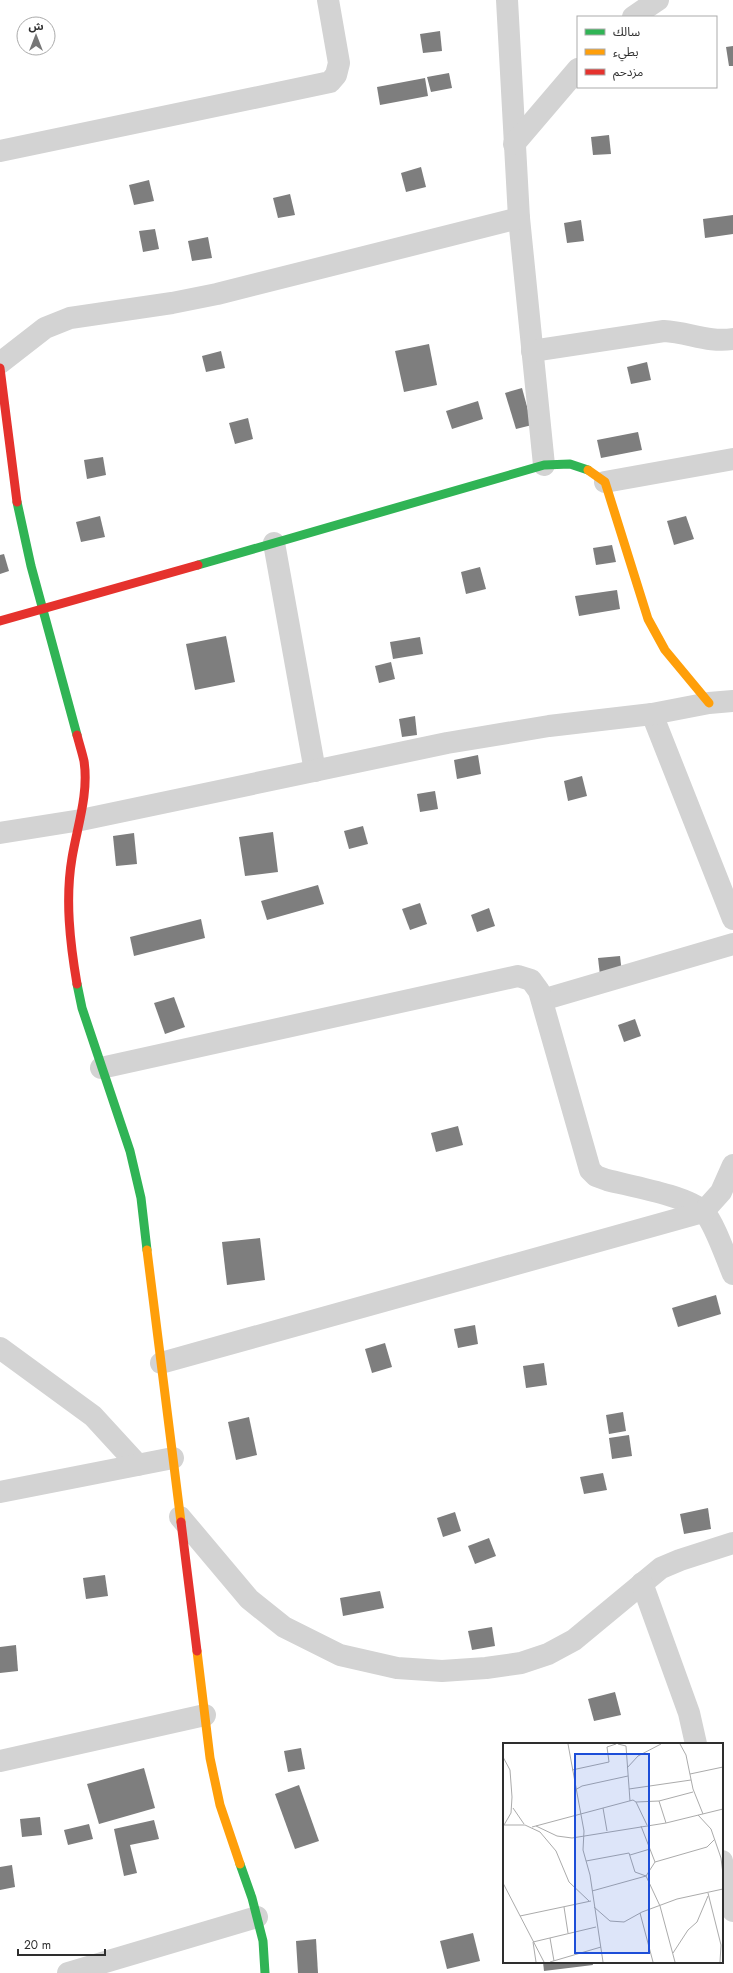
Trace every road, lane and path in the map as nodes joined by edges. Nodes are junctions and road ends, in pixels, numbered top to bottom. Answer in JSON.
{"nodes":[{"id":1,"x":328,"y":0,"type":"edge"},
{"id":2,"x":507,"y":0,"type":"edge"},
{"id":3,"x":658,"y":0,"type":"edge"},
{"id":4,"x":634,"y":16,"type":"edge"},
{"id":5,"x":577,"y":70,"type":"edge"},
{"id":6,"x":514,"y":144,"type":"junction"},
{"id":7,"x":0,"y":151,"type":"edge"},
{"id":8,"x":519,"y":218,"type":"junction"},
{"id":9,"x":733,"y":339,"type":"edge"},
{"id":10,"x":532,"y":351,"type":"junction"},
{"id":11,"x":0,"y":363,"type":"edge"},
{"id":12,"x":0,"y":368,"type":"edge"},
{"id":13,"x":733,"y":459,"type":"edge"},
{"id":14,"x":544,"y":465,"type":"junction"},
{"id":15,"x":605,"y":482,"type":"junction"},
{"id":16,"x":274,"y":543,"type":"junction"},
{"id":17,"x":43,"y":610,"type":"junction"},
{"id":18,"x":0,"y":621,"type":"edge"},
{"id":19,"x":733,"y":701,"type":"edge"},
{"id":20,"x":709,"y":703,"type":"junction"},
{"id":21,"x":652,"y":714,"type":"junction"},
{"id":22,"x":315,"y":771,"type":"junction"},
{"id":23,"x":81,"y":820,"type":"junction"},
{"id":24,"x":0,"y":834,"type":"edge"},
{"id":25,"x":733,"y":919,"type":"edge"},
{"id":26,"x":733,"y":944,"type":"edge"},
{"id":27,"x":542,"y":1000,"type":"junction"},
{"id":28,"x":101,"y":1068,"type":"junction"},
{"id":29,"x":733,"y":1164,"type":"edge"},
{"id":30,"x":704,"y":1212,"type":"junction"},
{"id":31,"x":733,"y":1274,"type":"edge"},
{"id":32,"x":0,"y":1348,"type":"edge"},
{"id":33,"x":161,"y":1363,"type":"junction"},
{"id":34,"x":173,"y":1458,"type":"junction"},
{"id":35,"x":138,"y":1465,"type":"junction"},
{"id":36,"x":0,"y":1492,"type":"edge"},
{"id":37,"x":180,"y":1517,"type":"junction"},
{"id":38,"x":733,"y":1543,"type":"edge"},
{"id":39,"x":642,"y":1583,"type":"junction"},
{"id":40,"x":205,"y":1714,"type":"junction"},
{"id":41,"x":696,"y":1743,"type":"edge"},
{"id":42,"x":0,"y":1761,"type":"edge"},
{"id":43,"x":723,"y":1866,"type":"edge"},
{"id":44,"x":733,"y":1911,"type":"edge"},
{"id":45,"x":257,"y":1917,"type":"junction"},
{"id":46,"x":68,"y":1973,"type":"edge"},
{"id":47,"x":265,"y":1973,"type":"edge"}],
"edges":[{"from":1,"to":7,"type":"street"},
{"from":2,"to":6,"type":"street"},
{"from":3,"to":4,"type":"street"},
{"from":5,"to":6,"type":"street"},
{"from":6,"to":8,"type":"street"},
{"from":8,"to":10,"type":"street"},
{"from":8,"to":11,"type":"street"},
{"from":9,"to":10,"type":"street"},
{"from":10,"to":14,"type":"street"},
{"from":12,"to":17,"type":"street"},
{"from":13,"to":15,"type":"street"},
{"from":14,"to":15,"type":"street"},
{"from":14,"to":16,"type":"street"},
{"from":15,"to":20,"type":"street"},
{"from":16,"to":17,"type":"street"},
{"from":16,"to":22,"type":"street"},
{"from":17,"to":18,"type":"street"},
{"from":17,"to":23,"type":"street"},
{"from":19,"to":20,"type":"street"},
{"from":20,"to":21,"type":"street"},
{"from":21,"to":22,"type":"street"},
{"from":21,"to":25,"type":"street"},
{"from":22,"to":23,"type":"street"},
{"from":23,"to":24,"type":"street"},
{"from":23,"to":28,"type":"street"},
{"from":26,"to":27,"type":"street"},
{"from":27,"to":28,"type":"street"},
{"from":27,"to":30,"type":"street"},
{"from":28,"to":33,"type":"street"},
{"from":29,"to":30,"type":"street"},
{"from":30,"to":31,"type":"street"},
{"from":30,"to":33,"type":"street"},
{"from":32,"to":35,"type":"street"},
{"from":33,"to":34,"type":"street"},
{"from":34,"to":35,"type":"street"},
{"from":34,"to":37,"type":"street"},
{"from":35,"to":36,"type":"street"},
{"from":37,"to":39,"type":"street"},
{"from":37,"to":40,"type":"street"},
{"from":38,"to":39,"type":"street"},
{"from":39,"to":41,"type":"street"},
{"from":40,"to":42,"type":"street"},
{"from":40,"to":45,"type":"street"},
{"from":43,"to":44,"type":"street"},
{"from":45,"to":46,"type":"street"},
{"from":45,"to":47,"type":"street"}]}
